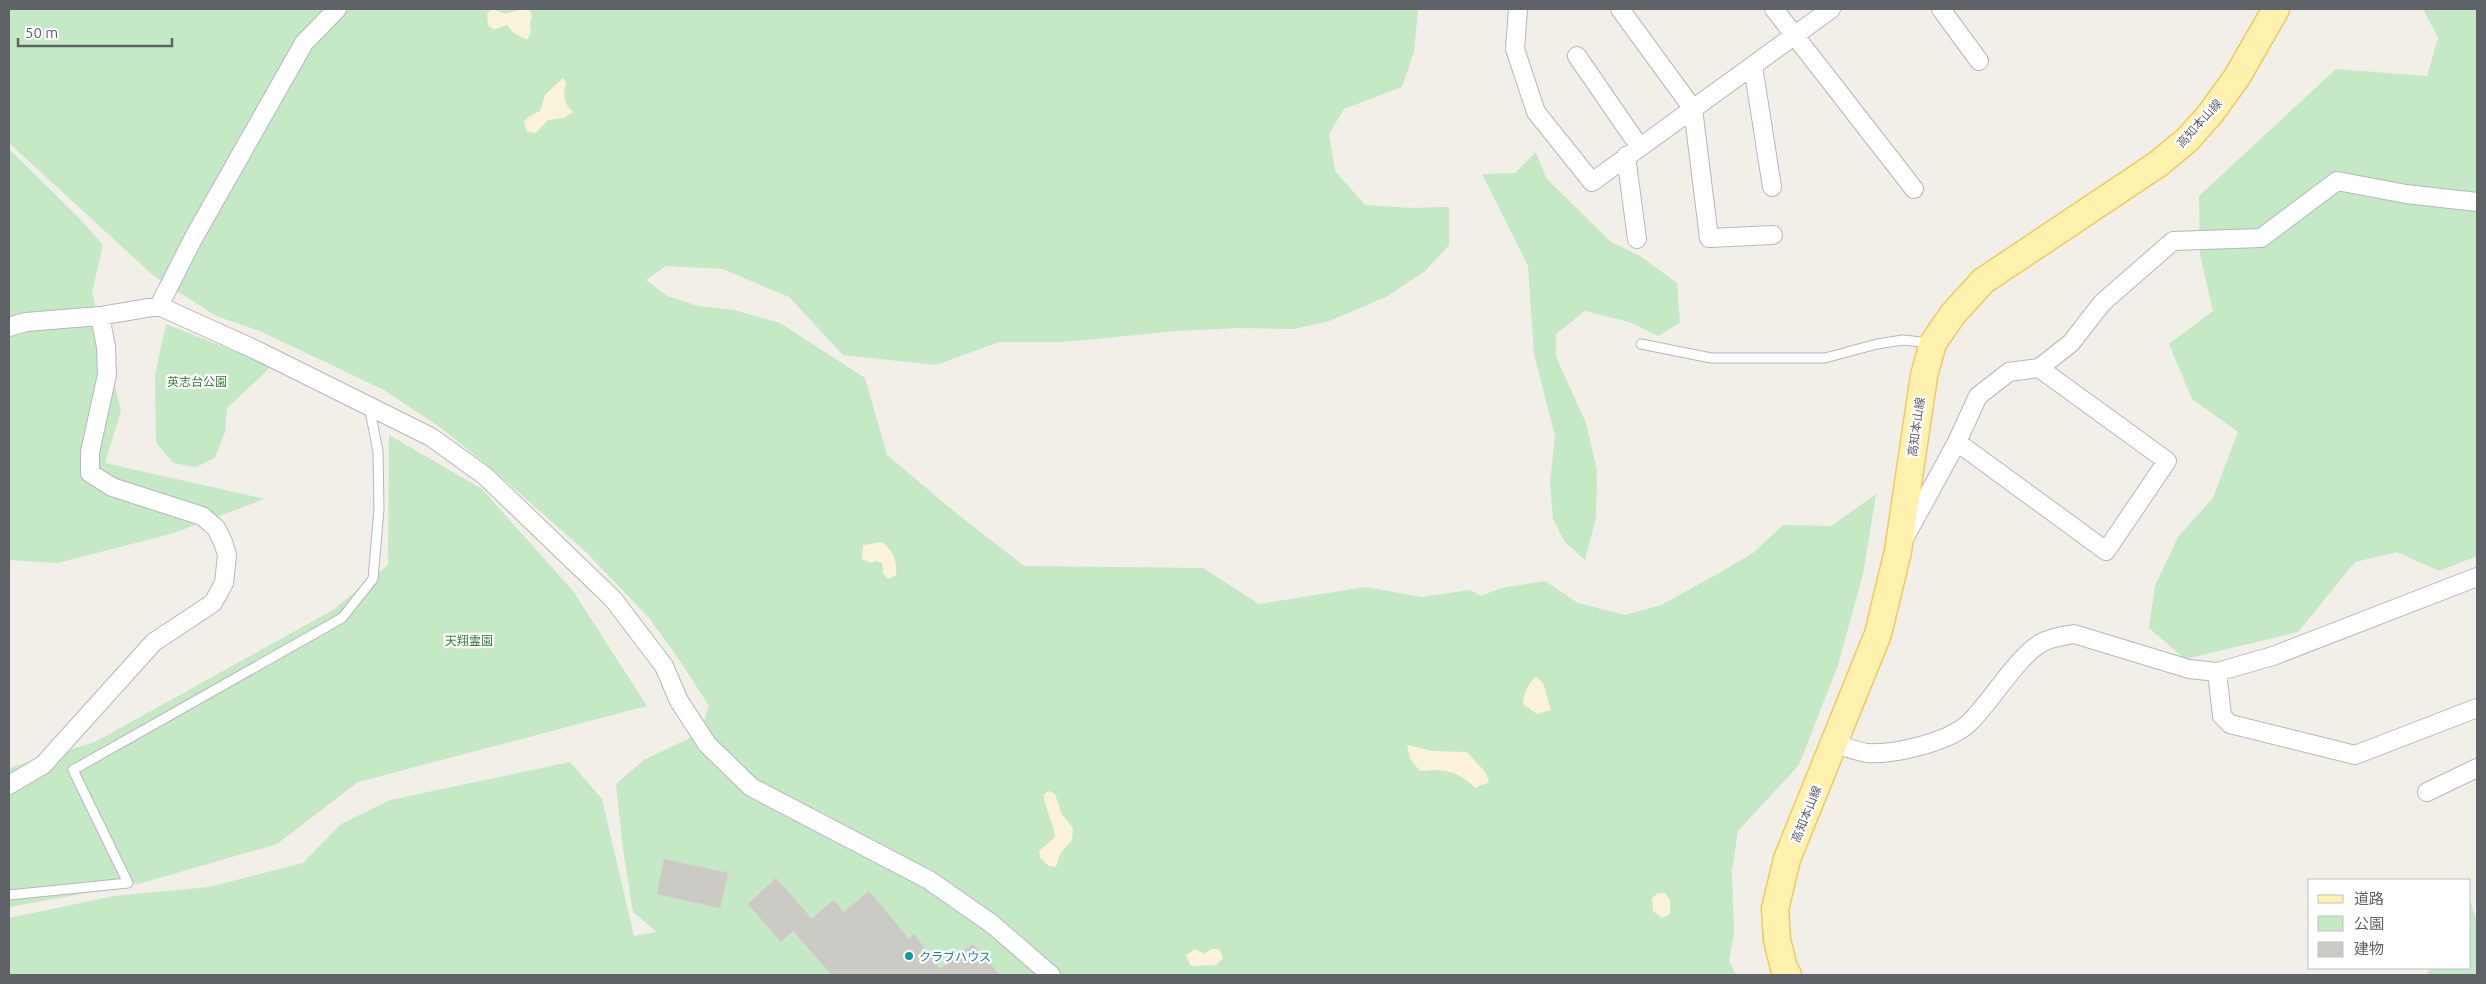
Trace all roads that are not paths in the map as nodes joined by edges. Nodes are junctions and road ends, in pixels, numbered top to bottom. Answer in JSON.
{"nodes":[{"id":1,"x":337,"y":9,"type":"edge"},
{"id":2,"x":1518,"y":9,"type":"edge"},
{"id":3,"x":1620,"y":9,"type":"edge"},
{"id":4,"x":1774,"y":9,"type":"edge"},
{"id":5,"x":1831,"y":9,"type":"edge"},
{"id":6,"x":1941,"y":9,"type":"edge"},
{"id":7,"x":2276,"y":9,"type":"edge"},
{"id":8,"x":1794,"y":36,"type":"junction"},
{"id":9,"x":1577,"y":56,"type":"dead end"},
{"id":10,"x":1979,"y":61,"type":"dead end"},
{"id":11,"x":1753,"y":66,"type":"junction"},
{"id":12,"x":1693,"y":109,"type":"junction"},
{"id":13,"x":1632,"y":151,"type":"junction"},
{"id":14,"x":1772,"y":187,"type":"dead end"},
{"id":15,"x":1914,"y":189,"type":"dead end"},
{"id":16,"x":2477,"y":202,"type":"edge"},
{"id":17,"x":1773,"y":235,"type":"dead end"},
{"id":18,"x":1637,"y":239,"type":"dead end"},
{"id":19,"x":159,"y":306,"type":"junction"},
{"id":20,"x":100,"y":316,"type":"junction"},
{"id":21,"x":9,"y":327,"type":"edge"},
{"id":22,"x":1934,"y":343,"type":"junction"},
{"id":23,"x":1641,"y":344,"type":"dead end"},
{"id":24,"x":2039,"y":368,"type":"junction"},
{"id":25,"x":369,"y":406,"type":"junction"},
{"id":26,"x":1957,"y":442,"type":"junction"},
{"id":27,"x":1898,"y":551,"type":"junction"},
{"id":28,"x":2477,"y":577,"type":"edge"},
{"id":29,"x":2217,"y":672,"type":"junction"},
{"id":30,"x":2477,"y":708,"type":"edge"},
{"id":31,"x":1834,"y":744,"type":"junction"},
{"id":32,"x":2477,"y":768,"type":"edge"},
{"id":33,"x":9,"y":785,"type":"edge"},
{"id":34,"x":2427,"y":792,"type":"dead end"},
{"id":35,"x":9,"y":896,"type":"edge"},
{"id":36,"x":1051,"y":975,"type":"edge"},
{"id":37,"x":1788,"y":975,"type":"edge"}],
"edges":[{"from":1,"to":19,"type":"street"},
{"from":2,"to":13,"type":"street"},
{"from":3,"to":12,"type":"street"},
{"from":4,"to":8,"type":"street"},
{"from":5,"to":8,"type":"street"},
{"from":6,"to":10,"type":"street"},
{"from":7,"to":22,"type":"main road","name":"高知本山線"},
{"from":8,"to":11,"type":"street"},
{"from":8,"to":15,"type":"street"},
{"from":9,"to":13,"type":"street"},
{"from":11,"to":12,"type":"street"},
{"from":11,"to":14,"type":"street"},
{"from":12,"to":13,"type":"street"},
{"from":12,"to":17,"type":"street"},
{"from":13,"to":18,"type":"street"},
{"from":16,"to":24,"type":"street"},
{"from":19,"to":20,"type":"street"},
{"from":19,"to":25,"type":"street"},
{"from":20,"to":21,"type":"street"},
{"from":20,"to":33,"type":"street"},
{"from":22,"to":23,"type":"lane"},
{"from":22,"to":27,"type":"main road","name":"高知本山線"},
{"from":24,"to":26,"type":"street"},
{"from":24,"to":26,"type":"street"},
{"from":25,"to":35,"type":"lane"},
{"from":25,"to":36,"type":"street"},
{"from":26,"to":27,"type":"street"},
{"from":27,"to":31,"type":"main road","name":"高知本山線"},
{"from":28,"to":29,"type":"street"},
{"from":29,"to":30,"type":"street"},
{"from":29,"to":31,"type":"street"},
{"from":31,"to":37,"type":"main road","name":"高知本山線"},
{"from":32,"to":34,"type":"street"}]}
